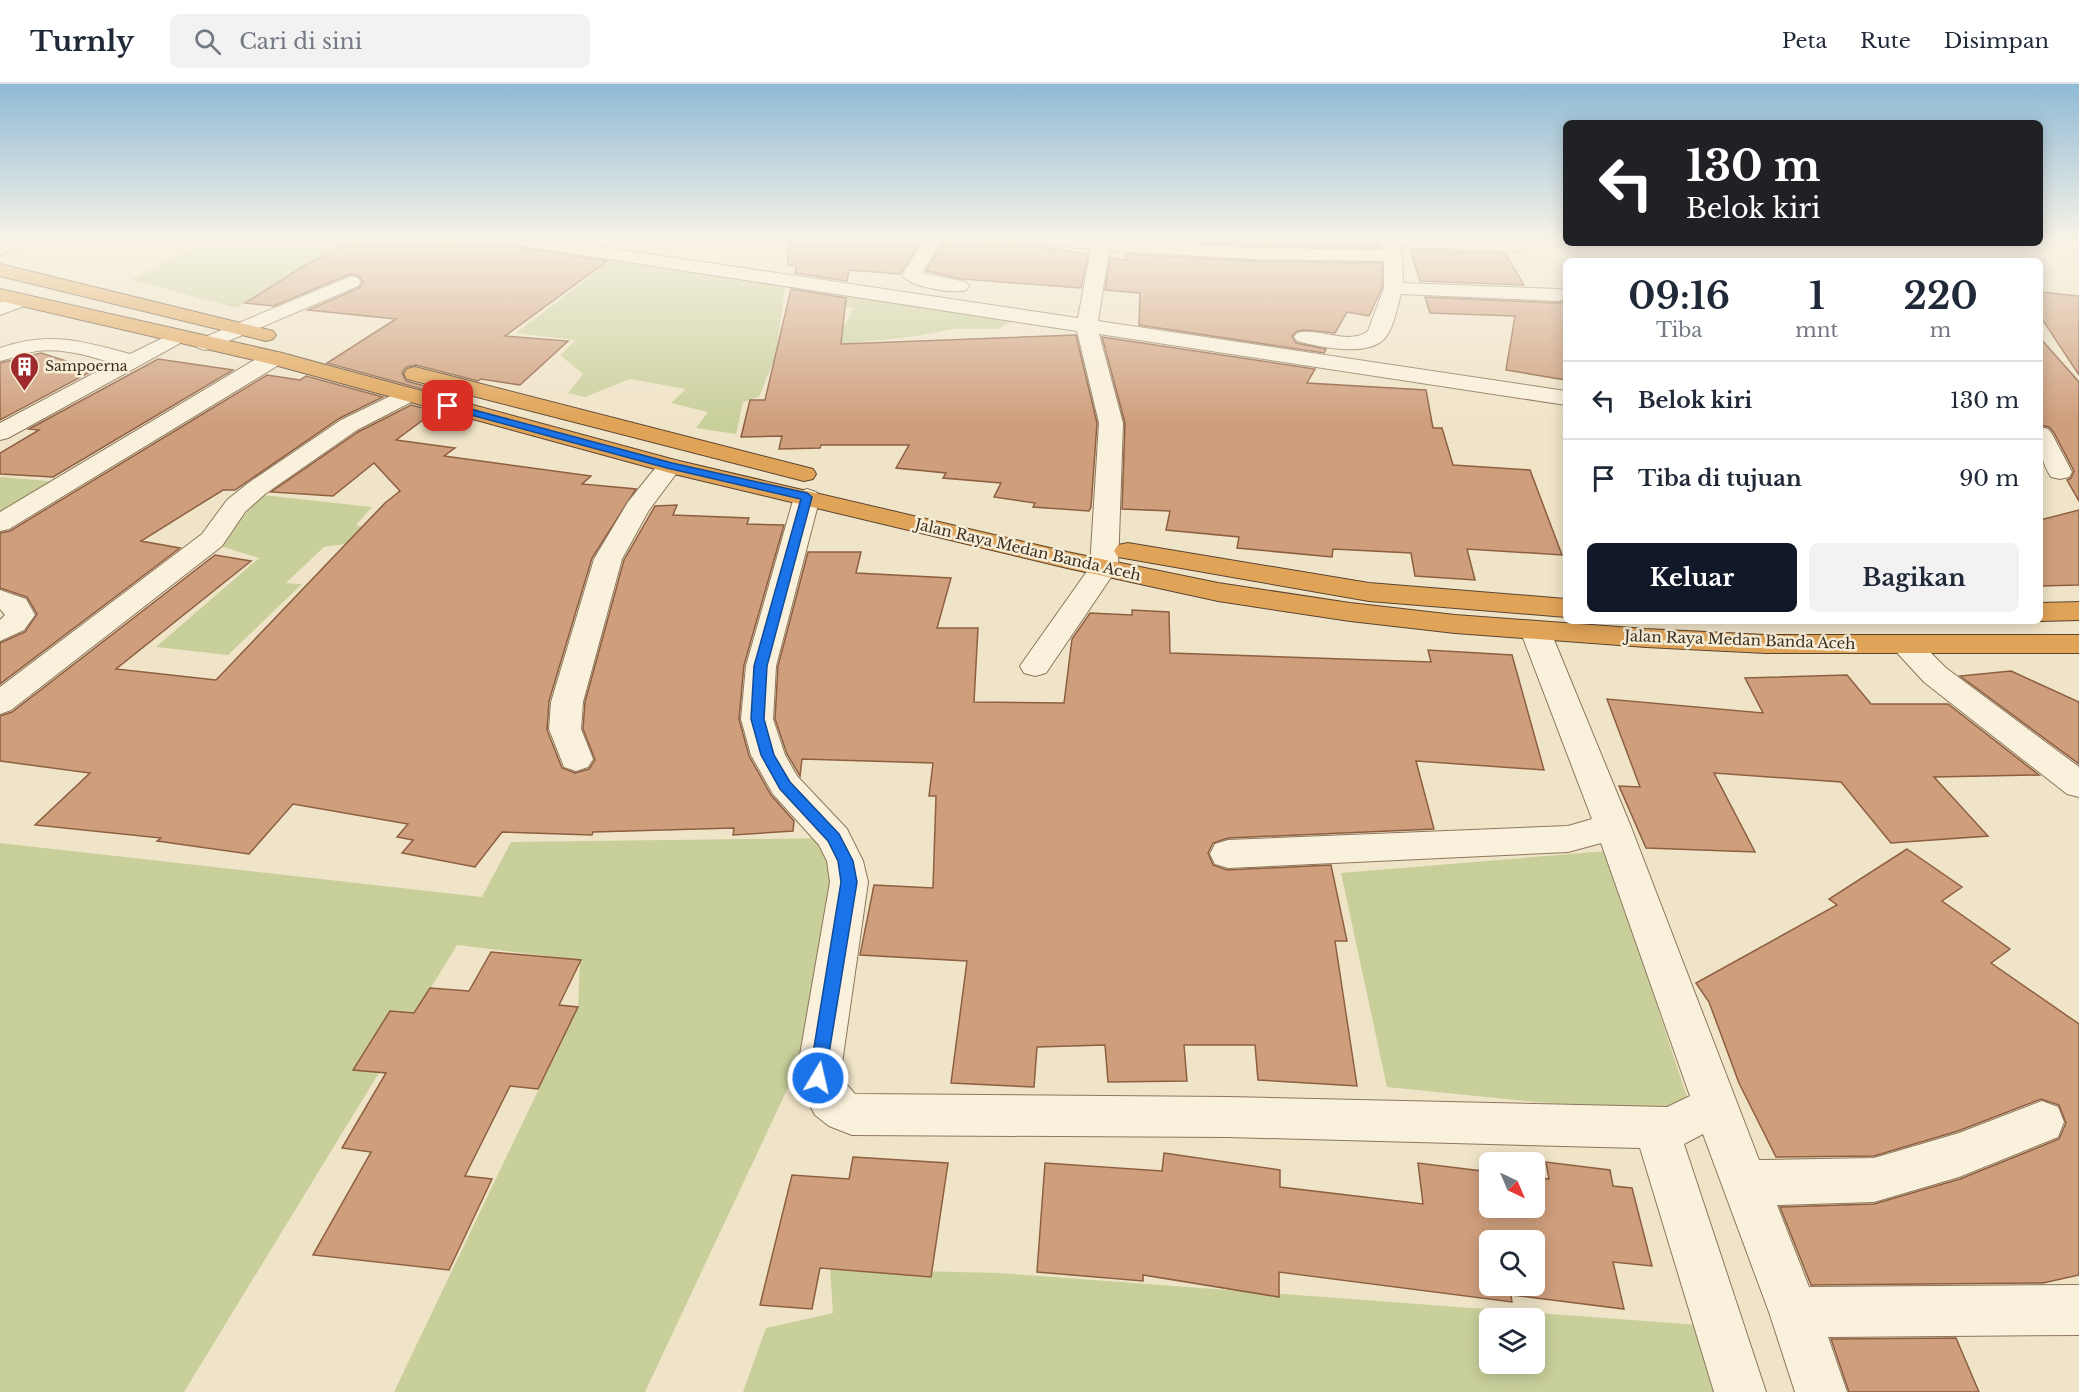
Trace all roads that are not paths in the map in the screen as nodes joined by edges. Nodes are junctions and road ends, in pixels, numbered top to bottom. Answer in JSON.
{"nodes":[{"id":1,"x":120,"y":299,"type":"edge"},
{"id":2,"x":312,"y":299,"type":"edge"},
{"id":3,"x":977,"y":299,"type":"edge"},
{"id":4,"x":1088,"y":299,"type":"edge"},
{"id":5,"x":1390,"y":299,"type":"edge"},
{"id":6,"x":7,"y":302,"type":"edge"},
{"id":7,"x":1113,"y":309,"type":"dead end"},
{"id":8,"x":1085,"y":313,"type":"junction"},
{"id":9,"x":243,"y":329,"type":"junction"},
{"id":10,"x":1289,"y":335,"type":"dead end"},
{"id":11,"x":177,"y":337,"type":"junction"},
{"id":12,"x":205,"y":344,"type":"junction"},
{"id":13,"x":0,"y":355,"type":"edge"},
{"id":14,"x":274,"y":358,"type":"junction"},
{"id":15,"x":132,"y":361,"type":"junction"},
{"id":16,"x":407,"y":395,"type":"junction"},
{"id":17,"x":1563,"y":397,"type":"edge"},
{"id":18,"x":0,"y":433,"type":"edge"},
{"id":19,"x":2043,"y":440,"type":"edge"},
{"id":20,"x":670,"y":466,"type":"junction"},
{"id":21,"x":2060,"y":472,"type":"edge"},
{"id":22,"x":807,"y":497,"type":"junction"},
{"id":23,"x":0,"y":523,"type":"edge"},
{"id":24,"x":1105,"y":557,"type":"junction"},
{"id":25,"x":0,"y":599,"type":"edge"},
{"id":26,"x":2079,"y":611,"type":"edge"},
{"id":27,"x":2043,"y":612,"type":"edge"},
{"id":28,"x":1550,"y":619,"type":"edge"},
{"id":29,"x":1631,"y":624,"type":"edge"},
{"id":30,"x":0,"y":632,"type":"edge"},
{"id":31,"x":1760,"y":632,"type":"edge"},
{"id":32,"x":1904,"y":644,"type":"junction"},
{"id":33,"x":2079,"y":644,"type":"edge"},
{"id":34,"x":1035,"y":666,"type":"dead end"},
{"id":35,"x":0,"y":703,"type":"edge"},
{"id":36,"x":576,"y":759,"type":"dead end"},
{"id":37,"x":2079,"y":785,"type":"edge"},
{"id":38,"x":1591,"y":834,"type":"junction"},
{"id":39,"x":1228,"y":854,"type":"dead end"},
{"id":40,"x":1684,"y":1119,"type":"junction"},
{"id":41,"x":2043,"y":1122,"type":"dead end"},
{"id":42,"x":1745,"y":1183,"type":"junction"},
{"id":43,"x":2079,"y":1310,"type":"edge"},
{"id":44,"x":1794,"y":1312,"type":"junction"},
{"id":45,"x":1740,"y":1392,"type":"edge"},
{"id":46,"x":1821,"y":1392,"type":"edge"}],
"edges":[{"from":1,"to":9,"type":"highway","name":"Jalan Raya Medan Banda Aceh"},
{"from":2,"to":9,"type":"street"},
{"from":3,"to":8,"type":"street"},
{"from":4,"to":8,"type":"street"},
{"from":5,"to":10,"type":"street"},
{"from":6,"to":11,"type":"highway","name":"Jalan Raya Medan Banda Aceh"},
{"from":7,"to":8,"type":"street"},
{"from":8,"to":17,"type":"street"},
{"from":8,"to":24,"type":"street"},
{"from":9,"to":12,"type":"street"},
{"from":9,"to":24,"type":"highway","name":"Jalan Raya Medan Banda Aceh"},
{"from":11,"to":12,"type":"highway","name":"Jalan Raya Medan Banda Aceh"},
{"from":11,"to":15,"type":"street"},
{"from":12,"to":14,"type":"highway","name":"Jalan Raya Medan Banda Aceh"},
{"from":13,"to":15,"type":"street"},
{"from":14,"to":16,"type":"highway","name":"Jalan Raya Medan Banda Aceh"},
{"from":14,"to":23,"type":"street"},
{"from":15,"to":18,"type":"street"},
{"from":16,"to":20,"type":"highway","name":"Jalan Raya Medan Banda Aceh"},
{"from":16,"to":35,"type":"street"},
{"from":19,"to":21,"type":"street"},
{"from":20,"to":22,"type":"highway","name":"Jalan Raya Medan Banda Aceh"},
{"from":20,"to":36,"type":"street"},
{"from":22,"to":24,"type":"highway","name":"Jalan Raya Medan Banda Aceh"},
{"from":22,"to":40,"type":"street"},
{"from":24,"to":28,"type":"highway","name":"Jalan Raya Medan Banda Aceh"},
{"from":24,"to":28,"type":"highway","name":"Jalan Raya Medan Banda Aceh"},
{"from":24,"to":34,"type":"street"},
{"from":25,"to":30,"type":"street"},
{"from":26,"to":27,"type":"highway"},
{"from":28,"to":38,"type":"street"},
{"from":29,"to":31,"type":"highway","name":"Jalan Raya Medan Banda Aceh"},
{"from":31,"to":32,"type":"highway","name":"Jalan Raya Medan Banda Aceh"},
{"from":32,"to":33,"type":"highway","name":"Jalan Raya Medan Banda Aceh"},
{"from":32,"to":37,"type":"street"},
{"from":38,"to":39,"type":"street"},
{"from":38,"to":40,"type":"street"},
{"from":40,"to":42,"type":"street"},
{"from":40,"to":45,"type":"street"},
{"from":41,"to":42,"type":"street"},
{"from":42,"to":44,"type":"street"},
{"from":43,"to":44,"type":"street"},
{"from":44,"to":46,"type":"street"}]}
